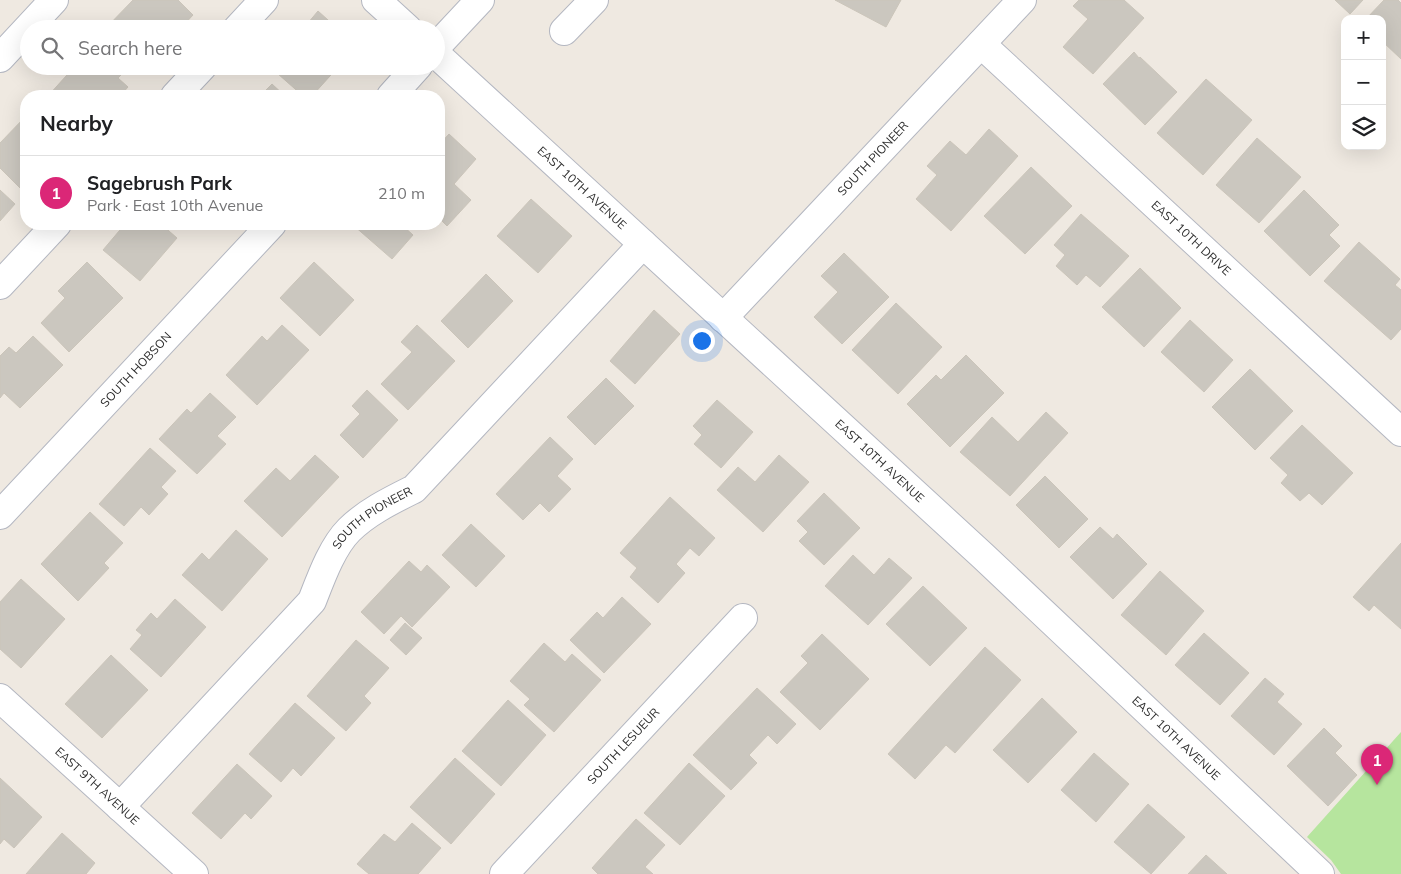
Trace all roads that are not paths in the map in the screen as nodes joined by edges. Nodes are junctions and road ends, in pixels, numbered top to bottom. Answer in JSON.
{"nodes":[{"id":1,"x":54,"y":0,"type":"edge"},
{"id":2,"x":264,"y":0,"type":"edge"},
{"id":3,"x":376,"y":0,"type":"edge"},
{"id":4,"x":480,"y":0,"type":"edge"},
{"id":5,"x":594,"y":0,"type":"edge"},
{"id":6,"x":1022,"y":0,"type":"edge"},
{"id":7,"x":35,"y":20,"type":"edge"},
{"id":8,"x":245,"y":20,"type":"edge"},
{"id":9,"x":398,"y":20,"type":"edge"},
{"id":10,"x":564,"y":31,"type":"dead end"},
{"id":11,"x":20,"y":37,"type":"edge"},
{"id":12,"x":445,"y":37,"type":"edge"},
{"id":13,"x":981,"y":44,"type":"junction"},
{"id":14,"x":0,"y":58,"type":"edge"},
{"id":15,"x":445,"y":62,"type":"edge"},
{"id":16,"x":194,"y":75,"type":"edge"},
{"id":17,"x":410,"y":75,"type":"edge"},
{"id":18,"x":180,"y":90,"type":"edge"},
{"id":19,"x":396,"y":90,"type":"edge"},
{"id":20,"x":51,"y":230,"type":"edge"},
{"id":21,"x":266,"y":230,"type":"edge"},
{"id":22,"x":643,"y":244,"type":"junction"},
{"id":23,"x":0,"y":285,"type":"edge"},
{"id":24,"x":724,"y":318,"type":"junction"},
{"id":25,"x":1401,"y":432,"type":"edge"},
{"id":26,"x":0,"y":515,"type":"edge"},
{"id":27,"x":743,"y":618,"type":"dead end"},
{"id":28,"x":0,"y":698,"type":"edge"},
{"id":29,"x":120,"y":806,"type":"junction"},
{"id":30,"x":194,"y":874,"type":"edge"},
{"id":31,"x":504,"y":874,"type":"edge"},
{"id":32,"x":1320,"y":874,"type":"edge"}],
"edges":[{"from":1,"to":7,"type":"street"},
{"from":2,"to":8,"type":"street"},
{"from":3,"to":9,"type":"street"},
{"from":4,"to":12,"type":"street"},
{"from":5,"to":10,"type":"street"},
{"from":6,"to":13,"type":"street","name":"SOUTH PIONEER"},
{"from":11,"to":14,"type":"street"},
{"from":13,"to":24,"type":"street","name":"SOUTH PIONEER"},
{"from":13,"to":25,"type":"street","name":"EAST 10TH DRIVE"},
{"from":15,"to":22,"type":"street","name":"EAST 10TH AVENUE"},
{"from":16,"to":18,"type":"street"},
{"from":17,"to":19,"type":"street"},
{"from":20,"to":23,"type":"street"},
{"from":21,"to":26,"type":"street","name":"SOUTH HOBSON"},
{"from":22,"to":24,"type":"street","name":"EAST 10TH AVENUE"},
{"from":22,"to":29,"type":"street","name":"SOUTH PIONEER"},
{"from":24,"to":32,"type":"street","name":"EAST 10TH AVENUE"},
{"from":27,"to":31,"type":"street","name":"SOUTH LESUEUR"},
{"from":28,"to":29,"type":"street","name":"EAST 9TH AVENUE"},
{"from":29,"to":30,"type":"street","name":"EAST 9TH AVENUE"}]}
